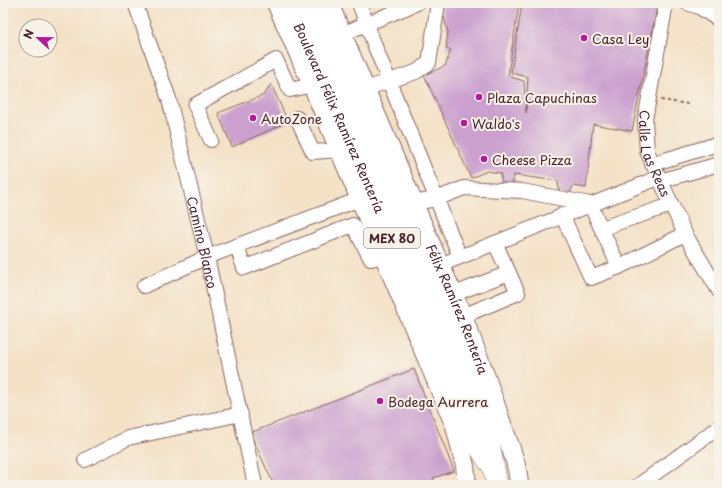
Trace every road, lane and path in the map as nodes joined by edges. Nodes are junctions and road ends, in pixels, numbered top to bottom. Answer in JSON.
{"nodes":[{"id":1,"x":135,"y":3,"type":"edge"},
{"id":2,"x":286,"y":3,"type":"edge"},
{"id":3,"x":359,"y":3,"type":"edge"},
{"id":4,"x":417,"y":3,"type":"edge"},
{"id":5,"x":438,"y":3,"type":"edge"},
{"id":6,"x":666,"y":3,"type":"edge"},
{"id":7,"x":687,"y":3,"type":"edge"},
{"id":8,"x":329,"y":4,"type":"edge"},
{"id":9,"x":719,"y":20,"type":"edge"},
{"id":10,"x":367,"y":23,"type":"junction"},
{"id":11,"x":342,"y":34,"type":"junction"},
{"id":12,"x":389,"y":81,"type":"junction"},
{"id":13,"x":312,"y":85,"type":"junction"},
{"id":14,"x":365,"y":89,"type":"junction"},
{"id":15,"x":648,"y":98,"type":"junction"},
{"id":16,"x":688,"y":104,"type":"dead end"},
{"id":17,"x":297,"y":118,"type":"dead end"},
{"id":18,"x":210,"y":140,"type":"dead end"},
{"id":19,"x":714,"y":145,"type":"dead end"},
{"id":20,"x":339,"y":150,"type":"junction"},
{"id":21,"x":652,"y":164,"type":"junction"},
{"id":22,"x":719,"y":164,"type":"edge"},
{"id":23,"x":659,"y":179,"type":"junction"},
{"id":24,"x":382,"y":191,"type":"junction"},
{"id":25,"x":436,"y":199,"type":"junction"},
{"id":26,"x":590,"y":204,"type":"junction"},
{"id":27,"x":671,"y":205,"type":"junction"},
{"id":28,"x":391,"y":211,"type":"junction"},
{"id":29,"x":562,"y":215,"type":"junction"},
{"id":30,"x":602,"y":228,"type":"junction"},
{"id":31,"x":685,"y":234,"type":"junction"},
{"id":32,"x":495,"y":243,"type":"junction"},
{"id":33,"x":237,"y":246,"type":"junction"},
{"id":34,"x":384,"y":256,"type":"junction"},
{"id":35,"x":207,"y":257,"type":"junction"},
{"id":36,"x":460,"y":257,"type":"junction"},
{"id":37,"x":440,"y":265,"type":"junction"},
{"id":38,"x":619,"y":267,"type":"junction"},
{"id":39,"x":509,"y":273,"type":"junction"},
{"id":40,"x":144,"y":286,"type":"dead end"},
{"id":41,"x":719,"y":291,"type":"edge"},
{"id":42,"x":454,"y":294,"type":"junction"},
{"id":43,"x":462,"y":316,"type":"junction"},
{"id":44,"x":421,"y":347,"type":"junction"},
{"id":45,"x":443,"y":362,"type":"junction"},
{"id":46,"x":241,"y":414,"type":"junction"},
{"id":47,"x":719,"y":427,"type":"edge"},
{"id":48,"x":85,"y":460,"type":"dead end"},
{"id":49,"x":496,"y":479,"type":"edge"},
{"id":50,"x":647,"y":483,"type":"edge"},
{"id":51,"x":255,"y":485,"type":"edge"},
{"id":52,"x":467,"y":485,"type":"edge"},
{"id":53,"x":519,"y":485,"type":"edge"}],
"edges":[{"from":1,"to":35,"type":"street","name":"Camino Blanco"},
{"from":2,"to":13,"type":"main road","name":"Félix Ramírez Rentería"},
{"from":2,"to":24,"type":"highway","name":"Boulevard Félix Ramírez Rentería","number":"MEX 80"},
{"from":3,"to":10,"type":"street"},
{"from":4,"to":10,"type":"street"},
{"from":5,"to":12,"type":"street"},
{"from":6,"to":15,"type":"street","name":"Calle Las Reas"},
{"from":7,"to":9,"type":"street"},
{"from":8,"to":11,"type":"main road","name":"Félix Ramírez Rentería"},
{"from":8,"to":24,"type":"highway","name":"Boulevard Félix Ramírez Rentería","number":"MEX 80"},
{"from":10,"to":11,"type":"street"},
{"from":10,"to":12,"type":"street"},
{"from":11,"to":14,"type":"main road","name":"Félix Ramírez Rentería"},
{"from":12,"to":14,"type":"street"},
{"from":12,"to":25,"type":"street"},
{"from":13,"to":18,"type":"street"},
{"from":13,"to":20,"type":"main road","name":"Félix Ramírez Rentería"},
{"from":14,"to":24,"type":"main road","name":"Félix Ramírez Rentería"},
{"from":15,"to":16,"type":"path"},
{"from":15,"to":21,"type":"street","name":"Calle Las Reas"},
{"from":17,"to":20,"type":"street"},
{"from":19,"to":21,"type":"street"},
{"from":20,"to":24,"type":"main road","name":"Félix Ramírez Rentería"},
{"from":21,"to":23,"type":"street","name":"Calle Las Reas"},
{"from":22,"to":23,"type":"street"},
{"from":23,"to":26,"type":"street"},
{"from":23,"to":27,"type":"street","name":"Calle Las Reas"},
{"from":24,"to":28,"type":"highway","name":"Boulevard Félix Ramírez Rentería","number":"MEX 80"},
{"from":24,"to":28,"type":"main road","name":"Félix Ramírez Rentería"},
{"from":24,"to":33,"type":"street"},
{"from":25,"to":26,"type":"street"},
{"from":25,"to":28,"type":"street"},
{"from":25,"to":36,"type":"street"},
{"from":26,"to":29,"type":"street"},
{"from":26,"to":30,"type":"street"},
{"from":27,"to":30,"type":"street"},
{"from":27,"to":31,"type":"street","name":"Calle Las Reas"},
{"from":28,"to":34,"type":"main road","name":"Félix Ramírez Rentería"},
{"from":28,"to":37,"type":"main road","name":"Félix Ramírez Rentería"},
{"from":28,"to":45,"type":"highway","name":"Boulevard Félix Ramírez Rentería","number":"MEX 80"},
{"from":28,"to":49,"type":"highway","name":"Boulevard Félix Ramírez Rentería","number":"MEX 80"},
{"from":29,"to":32,"type":"street"},
{"from":29,"to":38,"type":"street"},
{"from":30,"to":38,"type":"street"},
{"from":31,"to":38,"type":"street"},
{"from":31,"to":41,"type":"street","name":"Calle Las Reas"},
{"from":32,"to":36,"type":"street"},
{"from":32,"to":39,"type":"street"},
{"from":33,"to":34,"type":"street"},
{"from":33,"to":35,"type":"street"},
{"from":34,"to":44,"type":"main road","name":"Félix Ramírez Rentería"},
{"from":35,"to":40,"type":"street"},
{"from":35,"to":46,"type":"street","name":"Camino Blanco"},
{"from":36,"to":37,"type":"street"},
{"from":37,"to":42,"type":"main road","name":"Félix Ramírez Rentería"},
{"from":39,"to":42,"type":"street"},
{"from":39,"to":43,"type":"street"},
{"from":42,"to":43,"type":"main road","name":"Félix Ramírez Rentería"},
{"from":43,"to":53,"type":"main road","name":"Félix Ramírez Rentería"},
{"from":44,"to":45,"type":"highway"},
{"from":44,"to":52,"type":"main road","name":"Félix Ramírez Rentería"},
{"from":45,"to":49,"type":"highway","name":"Boulevard Félix Ramírez Rentería","number":"MEX 80"},
{"from":46,"to":48,"type":"street"},
{"from":46,"to":51,"type":"street","name":"Camino Blanco"},
{"from":47,"to":50,"type":"street"}]}
